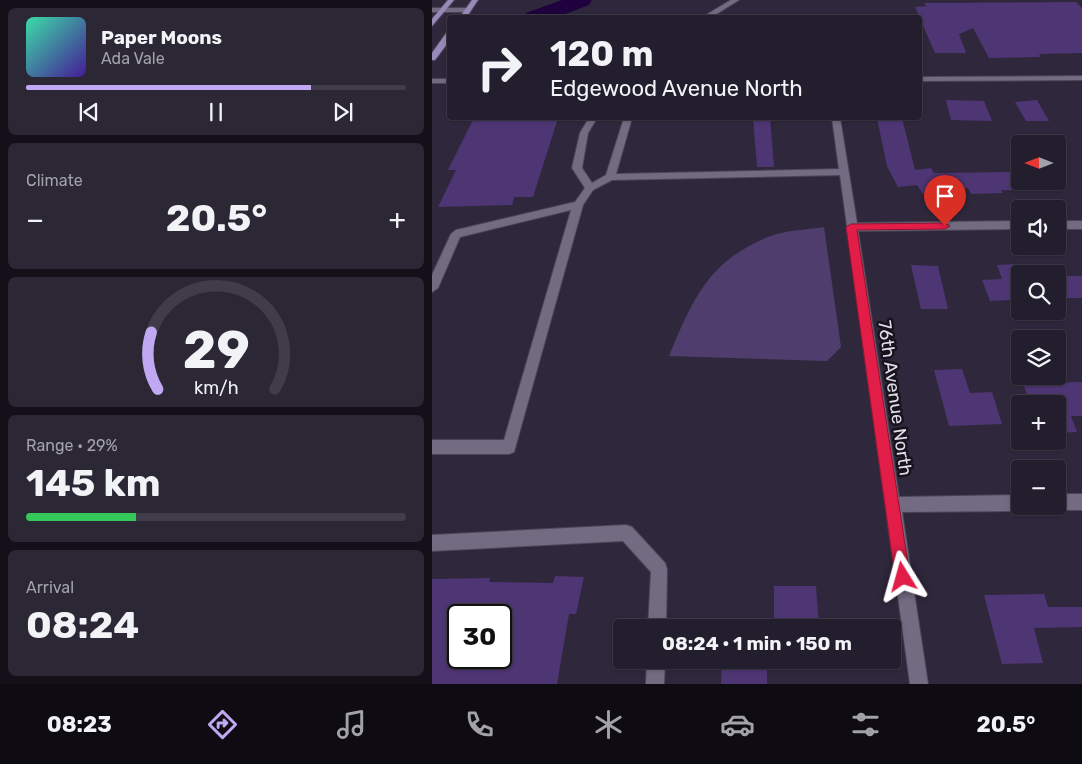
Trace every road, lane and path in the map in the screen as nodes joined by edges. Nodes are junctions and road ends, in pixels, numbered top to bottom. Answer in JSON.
{"nodes":[{"id":1,"x":451,"y":0,"type":"edge"},
{"id":2,"x":475,"y":0,"type":"edge"},
{"id":3,"x":736,"y":0,"type":"edge"},
{"id":4,"x":432,"y":10,"type":"edge"},
{"id":5,"x":444,"y":10,"type":"junction"},
{"id":6,"x":468,"y":10,"type":"junction"},
{"id":7,"x":464,"y":15,"type":"edge"},
{"id":8,"x":709,"y":15,"type":"edge"},
{"id":9,"x":432,"y":24,"type":"edge"},
{"id":10,"x":447,"y":38,"type":"edge"},
{"id":11,"x":432,"y":58,"type":"edge"},
{"id":12,"x":1082,"y":78,"type":"edge"},
{"id":13,"x":922,"y":79,"type":"edge"},
{"id":14,"x":432,"y":81,"type":"edge"},
{"id":15,"x":447,"y":81,"type":"edge"},
{"id":16,"x":592,"y":120,"type":"edge"},
{"id":17,"x":627,"y":120,"type":"edge"},
{"id":18,"x":836,"y":120,"type":"edge"},
{"id":19,"x":843,"y":172,"type":"junction"},
{"id":20,"x":610,"y":178,"type":"junction"},
{"id":21,"x":590,"y":188,"type":"junction"},
{"id":22,"x":578,"y":205,"type":"junction"},
{"id":23,"x":1011,"y":225,"type":"edge"},
{"id":24,"x":1066,"y":225,"type":"edge"},
{"id":25,"x":1082,"y":225,"type":"edge"},
{"id":26,"x":851,"y":227,"type":"junction"},
{"id":27,"x":432,"y":288,"type":"edge"},
{"id":28,"x":432,"y":447,"type":"edge"},
{"id":29,"x":1066,"y":502,"type":"edge"},
{"id":30,"x":1082,"y":502,"type":"edge"},
{"id":31,"x":1011,"y":503,"type":"edge"},
{"id":32,"x":892,"y":505,"type":"junction"},
{"id":33,"x":432,"y":544,"type":"edge"},
{"id":34,"x":657,"y":619,"type":"edge"},
{"id":35,"x":656,"y":669,"type":"edge"},
{"id":36,"x":655,"y":684,"type":"edge"},
{"id":37,"x":919,"y":684,"type":"edge"}],
"edges":[{"from":1,"to":5,"type":"main road"},
{"from":2,"to":6,"type":"main road"},
{"from":3,"to":8,"type":"street"},
{"from":4,"to":5,"type":"street"},
{"from":5,"to":6,"type":"street"},
{"from":5,"to":9,"type":"main road"},
{"from":6,"to":7,"type":"main road"},
{"from":10,"to":11,"type":"main road"},
{"from":12,"to":13,"type":"street"},
{"from":14,"to":15,"type":"street"},
{"from":16,"to":21,"type":"street"},
{"from":17,"to":20,"type":"street"},
{"from":18,"to":19,"type":"street","name":"76th Avenue North"},
{"from":19,"to":20,"type":"street"},
{"from":19,"to":26,"type":"street","name":"76th Avenue North"},
{"from":20,"to":21,"type":"street"},
{"from":21,"to":22,"type":"street"},
{"from":22,"to":27,"type":"street"},
{"from":22,"to":28,"type":"street"},
{"from":23,"to":26,"type":"street"},
{"from":24,"to":25,"type":"street"},
{"from":26,"to":32,"type":"street","name":"76th Avenue North"},
{"from":29,"to":30,"type":"street"},
{"from":31,"to":32,"type":"street"},
{"from":32,"to":37,"type":"street","name":"76th Avenue North"},
{"from":33,"to":34,"type":"street"},
{"from":35,"to":36,"type":"street"}]}
